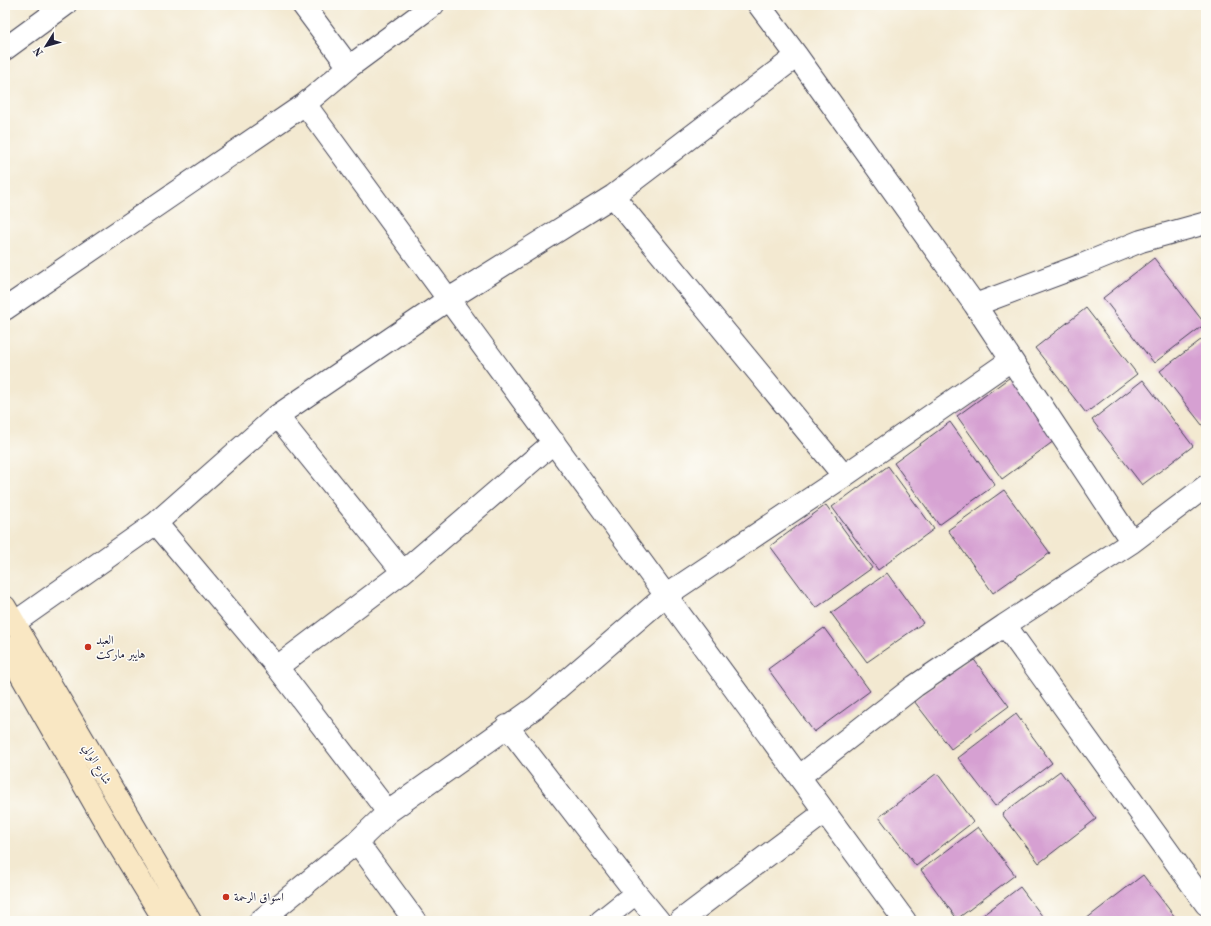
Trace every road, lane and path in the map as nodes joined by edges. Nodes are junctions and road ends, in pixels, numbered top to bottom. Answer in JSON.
{"nodes":[{"id":1,"x":65,"y":5,"type":"edge"},
{"id":2,"x":303,"y":5,"type":"edge"},
{"id":3,"x":433,"y":5,"type":"edge"},
{"id":4,"x":759,"y":5,"type":"edge"},
{"id":5,"x":5,"y":49,"type":"edge"},
{"id":6,"x":797,"y":56,"type":"junction"},
{"id":7,"x":349,"y":67,"type":"junction"},
{"id":8,"x":305,"y":104,"type":"junction"},
{"id":9,"x":613,"y":196,"type":"junction"},
{"id":10,"x":1206,"y":223,"type":"edge"},
{"id":11,"x":449,"y":299,"type":"junction"},
{"id":12,"x":975,"y":305,"type":"junction"},
{"id":13,"x":5,"y":309,"type":"edge"},
{"id":14,"x":1011,"y":360,"type":"junction"},
{"id":15,"x":277,"y":416,"type":"junction"},
{"id":16,"x":554,"y":442,"type":"junction"},
{"id":17,"x":844,"y":476,"type":"junction"},
{"id":18,"x":1203,"y":494,"type":"edge"},
{"id":19,"x":156,"y":523,"type":"junction"},
{"id":20,"x":1132,"y":542,"type":"junction"},
{"id":21,"x":403,"y":572,"type":"junction"},
{"id":22,"x":665,"y":596,"type":"junction"},
{"id":23,"x":10,"y":615,"type":"edge"},
{"id":24,"x":1004,"y":625,"type":"junction"},
{"id":25,"x":5,"y":647,"type":"edge"},
{"id":26,"x":277,"y":667,"type":"junction"},
{"id":27,"x":507,"y":726,"type":"junction"},
{"id":28,"x":800,"y":776,"type":"junction"},
{"id":29,"x":388,"y":812,"type":"junction"},
{"id":30,"x":825,"y":812,"type":"junction"},
{"id":31,"x":357,"y":842,"type":"junction"},
{"id":32,"x":636,"y":894,"type":"junction"},
{"id":33,"x":1206,"y":904,"type":"edge"},
{"id":34,"x":165,"y":921,"type":"edge"},
{"id":35,"x":190,"y":921,"type":"edge"},
{"id":36,"x":260,"y":921,"type":"edge"},
{"id":37,"x":415,"y":921,"type":"edge"},
{"id":38,"x":601,"y":921,"type":"edge"},
{"id":39,"x":659,"y":921,"type":"edge"},
{"id":40,"x":680,"y":921,"type":"edge"},
{"id":41,"x":905,"y":921,"type":"edge"}],
"edges":[{"from":1,"to":5,"type":"street"},
{"from":2,"to":7,"type":"street"},
{"from":3,"to":7,"type":"street"},
{"from":4,"to":6,"type":"street"},
{"from":6,"to":9,"type":"street"},
{"from":6,"to":12,"type":"street"},
{"from":7,"to":8,"type":"street"},
{"from":8,"to":11,"type":"street"},
{"from":8,"to":13,"type":"street"},
{"from":9,"to":11,"type":"street"},
{"from":9,"to":17,"type":"street"},
{"from":10,"to":12,"type":"street"},
{"from":11,"to":15,"type":"street"},
{"from":11,"to":16,"type":"street"},
{"from":12,"to":14,"type":"street"},
{"from":14,"to":17,"type":"street"},
{"from":14,"to":20,"type":"street"},
{"from":15,"to":19,"type":"street"},
{"from":15,"to":21,"type":"street"},
{"from":16,"to":21,"type":"street"},
{"from":16,"to":22,"type":"street"},
{"from":17,"to":22,"type":"street"},
{"from":18,"to":20,"type":"street"},
{"from":19,"to":23,"type":"street"},
{"from":19,"to":26,"type":"street"},
{"from":20,"to":24,"type":"street"},
{"from":21,"to":26,"type":"street"},
{"from":22,"to":27,"type":"street"},
{"from":22,"to":28,"type":"street"},
{"from":23,"to":35,"type":"street","name":"شارع الوالي"},
{"from":24,"to":28,"type":"street"},
{"from":24,"to":33,"type":"street"},
{"from":25,"to":34,"type":"street","name":"شارع الوالي"},
{"from":26,"to":29,"type":"street"},
{"from":27,"to":29,"type":"street"},
{"from":27,"to":32,"type":"street"},
{"from":28,"to":30,"type":"street"},
{"from":29,"to":31,"type":"street"},
{"from":30,"to":40,"type":"street"},
{"from":30,"to":41,"type":"street"},
{"from":31,"to":36,"type":"street"},
{"from":31,"to":37,"type":"street"},
{"from":32,"to":38,"type":"street"},
{"from":32,"to":39,"type":"street"}]}
